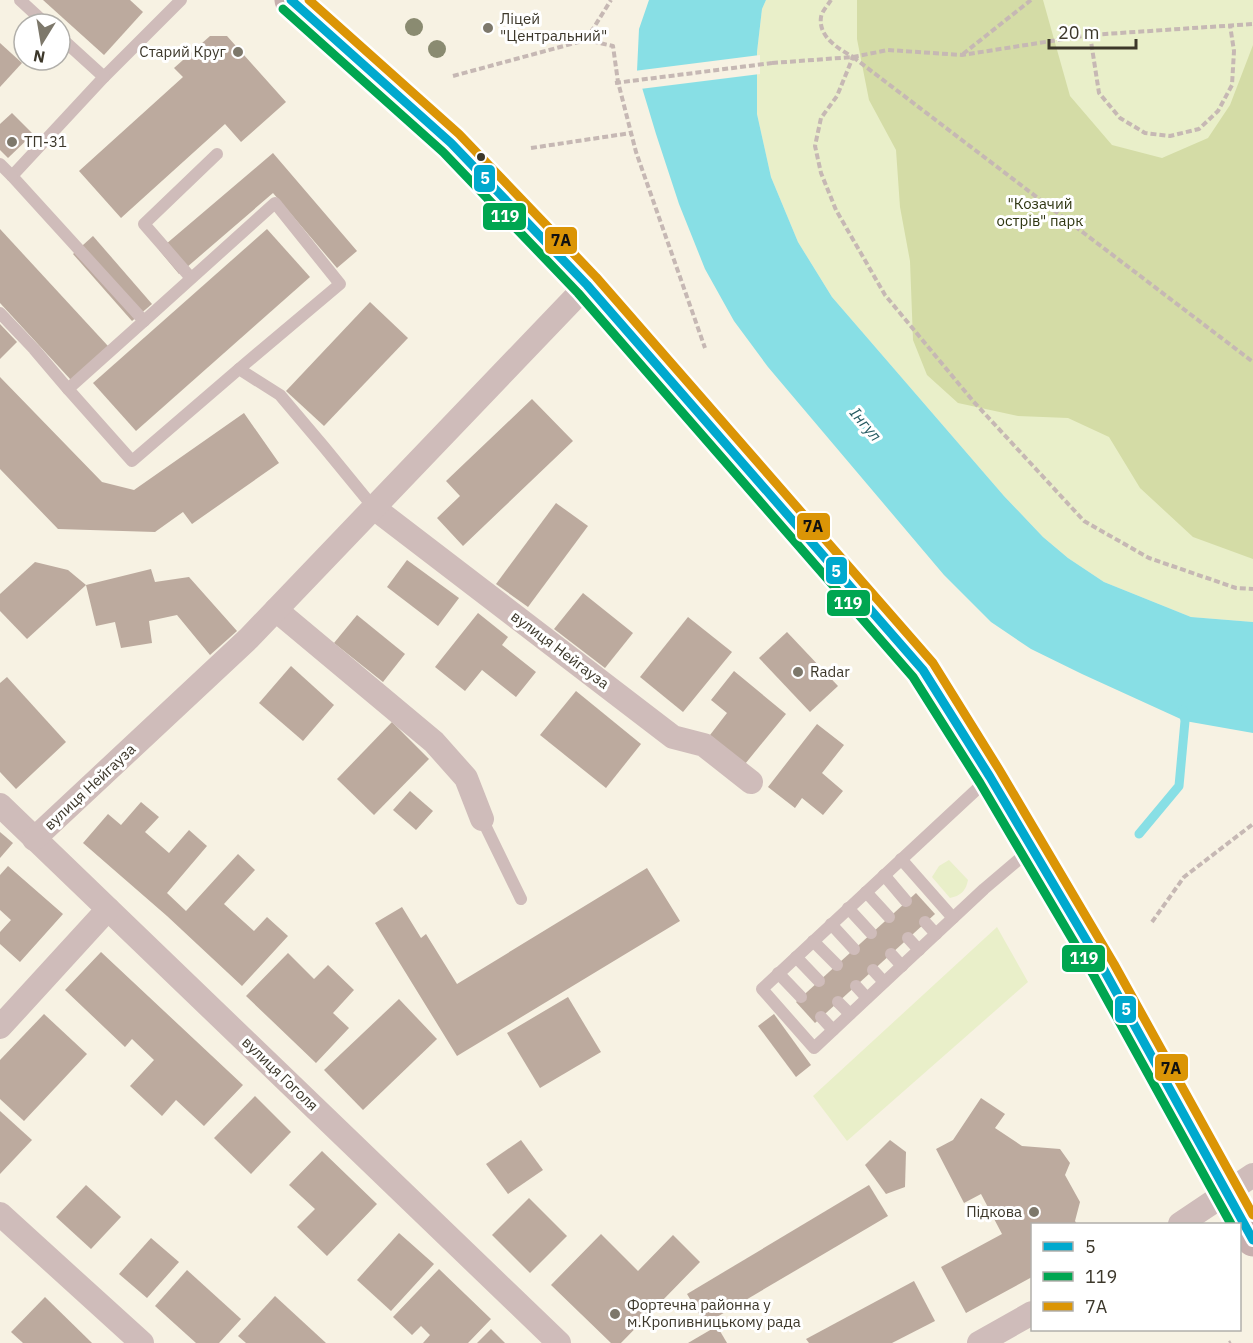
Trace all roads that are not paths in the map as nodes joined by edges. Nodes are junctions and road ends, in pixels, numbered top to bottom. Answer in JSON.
{"nodes":[{"id":1,"x":20,"y":0,"type":"edge"},
{"id":2,"x":181,"y":0,"type":"edge"},
{"id":3,"x":291,"y":0,"type":"edge"},
{"id":4,"x":33,"y":12,"type":"edge"},
{"id":5,"x":72,"y":48,"type":"edge"},
{"id":6,"x":104,"y":77,"type":"junction"},
{"id":7,"x":217,"y":154,"type":"dead end"},
{"id":8,"x":0,"y":164,"type":"edge"},
{"id":9,"x":12,"y":176,"type":"junction"},
{"id":10,"x":191,"y":278,"type":"junction"},
{"id":11,"x":587,"y":285,"type":"junction"},
{"id":12,"x":0,"y":314,"type":"edge"},
{"id":13,"x":144,"y":321,"type":"junction"},
{"id":14,"x":240,"y":369,"type":"junction"},
{"id":15,"x":68,"y":389,"type":"junction"},
{"id":16,"x":374,"y":508,"type":"junction"},
{"id":17,"x":276,"y":610,"type":"junction"},
{"id":18,"x":990,"y":777,"type":"junction"},
{"id":19,"x":751,"y":782,"type":"dead end"},
{"id":20,"x":0,"y":805,"type":"edge"},
{"id":21,"x":482,"y":819,"type":"joint"},
{"id":22,"x":34,"y":839,"type":"junction"},
{"id":23,"x":1032,"y":848,"type":"junction"},
{"id":24,"x":901,"y":859,"type":"junction"},
{"id":25,"x":884,"y":875,"type":"junction"},
{"id":26,"x":866,"y":892,"type":"junction"},
{"id":27,"x":521,"y":899,"type":"dead end"},
{"id":28,"x":906,"y":901,"type":"dead end"},
{"id":29,"x":848,"y":908,"type":"junction"},
{"id":30,"x":108,"y":909,"type":"junction"},
{"id":31,"x":889,"y":917,"type":"dead end"},
{"id":32,"x":953,"y":918,"type":"junction"},
{"id":33,"x":925,"y":922,"type":"dead end"},
{"id":34,"x":831,"y":924,"type":"junction"},
{"id":35,"x":871,"y":933,"type":"dead end"},
{"id":36,"x":936,"y":934,"type":"junction"},
{"id":37,"x":908,"y":938,"type":"dead end"},
{"id":38,"x":813,"y":941,"type":"junction"},
{"id":39,"x":854,"y":949,"type":"dead end"},
{"id":40,"x":919,"y":950,"type":"junction"},
{"id":41,"x":891,"y":954,"type":"dead end"},
{"id":42,"x":796,"y":957,"type":"junction"},
{"id":43,"x":837,"y":965,"type":"dead end"},
{"id":44,"x":902,"y":966,"type":"junction"},
{"id":45,"x":873,"y":970,"type":"dead end"},
{"id":46,"x":778,"y":973,"type":"junction"},
{"id":47,"x":819,"y":981,"type":"dead end"},
{"id":48,"x":884,"y":982,"type":"junction"},
{"id":49,"x":856,"y":986,"type":"dead end"},
{"id":50,"x":801,"y":997,"type":"dead end"},
{"id":51,"x":867,"y":998,"type":"junction"},
{"id":52,"x":838,"y":1002,"type":"dead end"},
{"id":53,"x":850,"y":1014,"type":"junction"},
{"id":54,"x":821,"y":1017,"type":"dead end"},
{"id":55,"x":0,"y":1027,"type":"edge"},
{"id":56,"x":833,"y":1030,"type":"junction"},
{"id":57,"x":1240,"y":1184,"type":"edge"},
{"id":58,"x":0,"y":1214,"type":"edge"},
{"id":59,"x":1182,"y":1223,"type":"edge"},
{"id":60,"x":1253,"y":1240,"type":"edge"},
{"id":61,"x":1031,"y":1313,"type":"edge"},
{"id":62,"x":142,"y":1343,"type":"edge"},
{"id":63,"x":559,"y":1343,"type":"edge"},
{"id":64,"x":980,"y":1343,"type":"edge"}],
"edges":[{"from":1,"to":4,"type":"lane"},
{"from":2,"to":6,"type":"lane"},
{"from":3,"to":11,"type":"main road"},
{"from":5,"to":6,"type":"lane"},
{"from":6,"to":9,"type":"lane"},
{"from":7,"to":10,"type":"lane"},
{"from":8,"to":9,"type":"lane"},
{"from":9,"to":13,"type":"lane"},
{"from":10,"to":13,"type":"lane"},
{"from":10,"to":14,"type":"lane"},
{"from":11,"to":16,"type":"street","name":"вулиця Нейгауза"},
{"from":11,"to":18,"type":"main road"},
{"from":12,"to":15,"type":"lane"},
{"from":13,"to":15,"type":"lane"},
{"from":14,"to":15,"type":"lane"},
{"from":14,"to":16,"type":"lane"},
{"from":16,"to":17,"type":"street","name":"вулиця Нейгауза"},
{"from":16,"to":19,"type":"street","name":"вулиця Нейгауза"},
{"from":17,"to":21,"type":"street"},
{"from":17,"to":22,"type":"street","name":"вулиця Нейгауза"},
{"from":18,"to":23,"type":"main road"},
{"from":18,"to":24,"type":"lane"},
{"from":20,"to":22,"type":"street","name":"вулиця Гоголя"},
{"from":21,"to":27,"type":"lane"},
{"from":22,"to":30,"type":"street","name":"вулиця Гоголя"},
{"from":23,"to":32,"type":"lane"},
{"from":23,"to":57,"type":"main road"},
{"from":24,"to":25,"type":"lane"},
{"from":24,"to":32,"type":"lane"},
{"from":25,"to":26,"type":"lane"},
{"from":25,"to":28,"type":"lane"},
{"from":26,"to":29,"type":"lane"},
{"from":26,"to":31,"type":"lane"},
{"from":29,"to":34,"type":"lane"},
{"from":29,"to":35,"type":"lane"},
{"from":30,"to":55,"type":"street"},
{"from":30,"to":63,"type":"street","name":"вулиця Гоголя"},
{"from":32,"to":36,"type":"lane"},
{"from":33,"to":36,"type":"lane"},
{"from":34,"to":38,"type":"lane"},
{"from":34,"to":39,"type":"lane"},
{"from":36,"to":40,"type":"lane"},
{"from":37,"to":40,"type":"lane"},
{"from":38,"to":42,"type":"lane"},
{"from":38,"to":43,"type":"lane"},
{"from":40,"to":44,"type":"lane"},
{"from":41,"to":44,"type":"lane"},
{"from":42,"to":46,"type":"lane"},
{"from":42,"to":47,"type":"lane"},
{"from":44,"to":48,"type":"lane"},
{"from":45,"to":48,"type":"lane"},
{"from":46,"to":50,"type":"lane"},
{"from":46,"to":56,"type":"lane"},
{"from":48,"to":51,"type":"lane"},
{"from":49,"to":51,"type":"lane"},
{"from":51,"to":53,"type":"lane"},
{"from":52,"to":53,"type":"lane"},
{"from":53,"to":56,"type":"lane"},
{"from":54,"to":56,"type":"lane"},
{"from":57,"to":59,"type":"street"},
{"from":57,"to":60,"type":"main road"},
{"from":58,"to":62,"type":"street"},
{"from":61,"to":64,"type":"street"}]}
